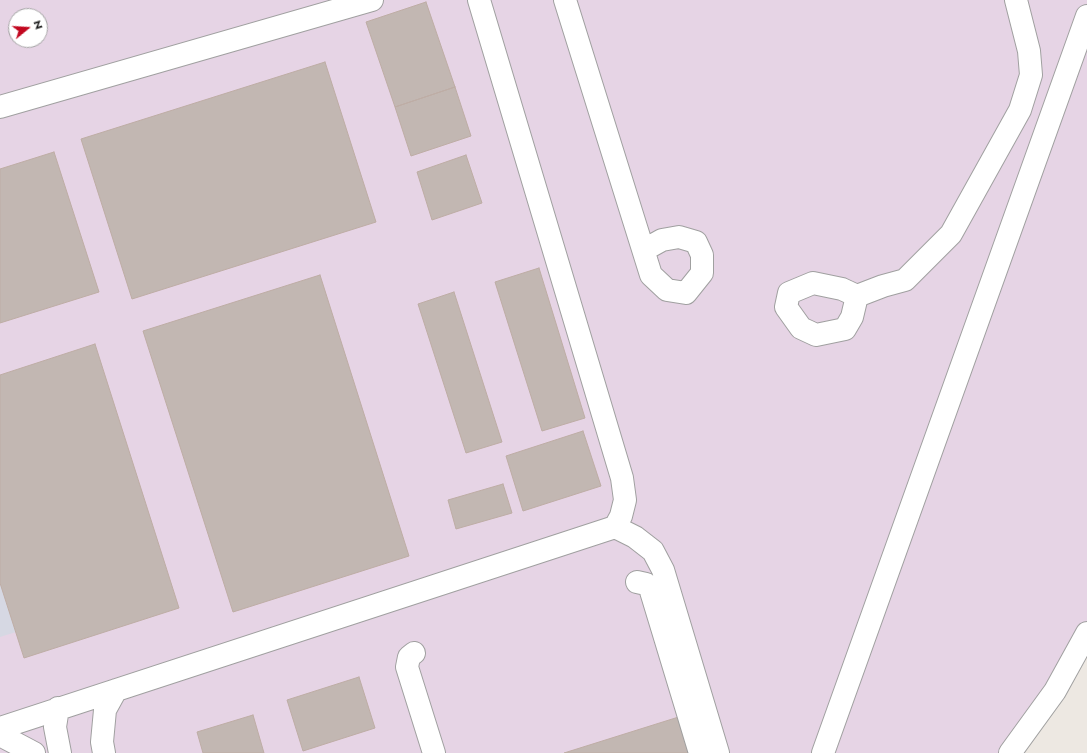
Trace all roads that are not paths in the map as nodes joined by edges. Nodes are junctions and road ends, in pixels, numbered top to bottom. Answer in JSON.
{"nodes":[{"id":1,"x":372,"y":0,"type":"edge"},
{"id":2,"x":479,"y":0,"type":"edge"},
{"id":3,"x":565,"y":0,"type":"edge"},
{"id":4,"x":1016,"y":0,"type":"edge"},
{"id":5,"x":1087,"y":16,"type":"edge"},
{"id":6,"x":0,"y":107,"type":"edge"},
{"id":7,"x":644,"y":250,"type":"dead end"},
{"id":8,"x":857,"y":296,"type":"dead end"},
{"id":9,"x":615,"y":527,"type":"junction"},
{"id":10,"x":637,"y":582,"type":"dead end"},
{"id":11,"x":1087,"y":633,"type":"edge"},
{"id":12,"x":414,"y":653,"type":"dead end"},
{"id":13,"x":116,"y":690,"type":"junction"},
{"id":14,"x":58,"y":708,"type":"junction"},
{"id":15,"x":0,"y":728,"type":"edge"},
{"id":16,"x":0,"y":735,"type":"edge"},
{"id":17,"x":34,"y":753,"type":"edge"},
{"id":18,"x":60,"y":753,"type":"edge"},
{"id":19,"x":104,"y":753,"type":"edge"},
{"id":20,"x":434,"y":753,"type":"edge"},
{"id":21,"x":700,"y":753,"type":"edge"},
{"id":22,"x":718,"y":753,"type":"edge"},
{"id":23,"x":823,"y":753,"type":"edge"},
{"id":24,"x":1010,"y":753,"type":"edge"}],
"edges":[{"from":1,"to":6,"type":"street"},
{"from":2,"to":9,"type":"street"},
{"from":3,"to":7,"type":"street"},
{"from":4,"to":8,"type":"street"},
{"from":5,"to":23,"type":"street"},
{"from":9,"to":13,"type":"street"},
{"from":9,"to":22,"type":"street"},
{"from":10,"to":21,"type":"street"},
{"from":11,"to":24,"type":"street"},
{"from":12,"to":20,"type":"street"},
{"from":13,"to":14,"type":"street"},
{"from":13,"to":19,"type":"street"},
{"from":14,"to":15,"type":"street"},
{"from":14,"to":18,"type":"street"},
{"from":16,"to":17,"type":"street"}]}
